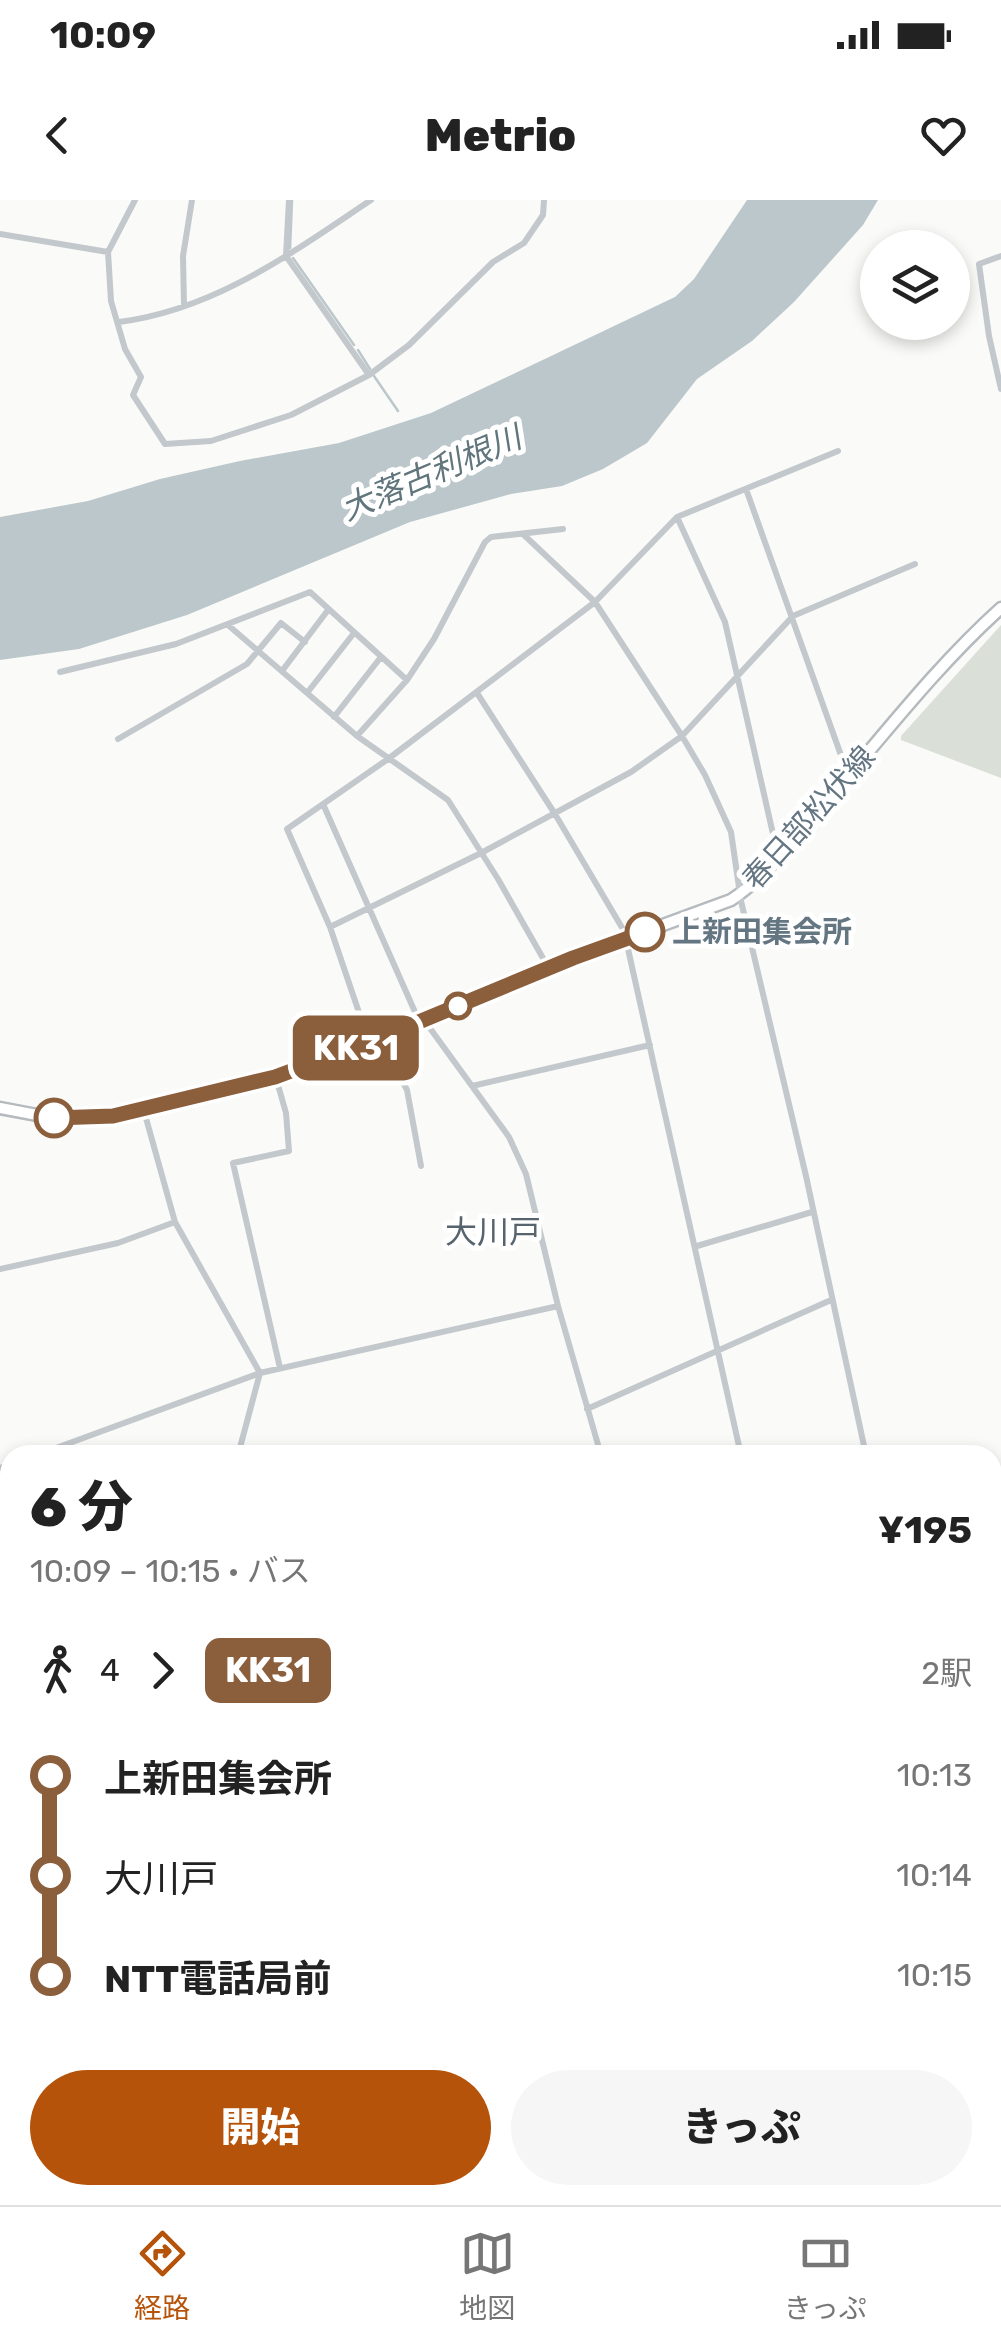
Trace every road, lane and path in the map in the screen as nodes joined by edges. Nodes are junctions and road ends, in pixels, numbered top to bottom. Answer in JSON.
{"nodes":[{"id":1,"x":135,"y":200,"type":"edge"},
{"id":2,"x":192,"y":200,"type":"edge"},
{"id":3,"x":289,"y":200,"type":"edge"},
{"id":4,"x":371,"y":200,"type":"edge"},
{"id":5,"x":544,"y":200,"type":"edge"},
{"id":6,"x":0,"y":234,"type":"edge"},
{"id":7,"x":108,"y":252,"type":"junction"},
{"id":8,"x":286,"y":256,"type":"junction"},
{"id":9,"x":1001,"y":256,"type":"edge"},
{"id":10,"x":184,"y":306,"type":"junction"},
{"id":11,"x":119,"y":322,"type":"junction"},
{"id":12,"x":998,"y":368,"type":"edge"},
{"id":13,"x":369,"y":375,"type":"junction"},
{"id":14,"x":1001,"y":390,"type":"edge"},
{"id":15,"x":838,"y":452,"type":"dead end"},
{"id":16,"x":746,"y":489,"type":"junction"},
{"id":17,"x":677,"y":517,"type":"junction"},
{"id":18,"x":563,"y":529,"type":"dead end"},
{"id":19,"x":524,"y":535,"type":"junction"},
{"id":20,"x":915,"y":564,"type":"dead end"},
{"id":21,"x":595,"y":602,"type":"junction"},
{"id":22,"x":1001,"y":608,"type":"edge"},
{"id":23,"x":328,"y":610,"type":"junction"},
{"id":24,"x":793,"y":616,"type":"junction"},
{"id":25,"x":228,"y":625,"type":"junction"},
{"id":26,"x":354,"y":632,"type":"junction"},
{"id":27,"x":304,"y":642,"type":"junction"},
{"id":28,"x":258,"y":651,"type":"junction"},
{"id":29,"x":381,"y":657,"type":"junction"},
{"id":30,"x":282,"y":671,"type":"junction"},
{"id":31,"x":60,"y":672,"type":"dead end"},
{"id":32,"x":738,"y":674,"type":"junction"},
{"id":33,"x":407,"y":680,"type":"junction"},
{"id":34,"x":307,"y":693,"type":"junction"},
{"id":35,"x":477,"y":693,"type":"junction"},
{"id":36,"x":334,"y":716,"type":"junction"},
{"id":37,"x":358,"y":736,"type":"junction"},
{"id":38,"x":682,"y":736,"type":"junction"},
{"id":39,"x":118,"y":739,"type":"dead end"},
{"id":40,"x":388,"y":759,"type":"junction"},
{"id":41,"x":849,"y":776,"type":"junction"},
{"id":42,"x":323,"y":804,"type":"junction"},
{"id":43,"x":555,"y":814,"type":"junction"},
{"id":44,"x":480,"y":853,"type":"junction"},
{"id":45,"x":778,"y":856,"type":"junction"},
{"id":46,"x":740,"y":894,"type":"junction"},
{"id":47,"x":369,"y":908,"type":"junction"},
{"id":48,"x":330,"y":926,"type":"junction"},
{"id":49,"x":627,"y":938,"type":"junction"},
{"id":50,"x":548,"y":968,"type":"junction"},
{"id":51,"x":422,"y":1021,"type":"junction"},
{"id":52,"x":375,"y":1041,"type":"junction"},
{"id":53,"x":650,"y":1045,"type":"junction"},
{"id":54,"x":275,"y":1077,"type":"junction"},
{"id":55,"x":472,"y":1086,"type":"junction"},
{"id":56,"x":0,"y":1108,"type":"edge"},
{"id":57,"x":144,"y":1110,"type":"junction"},
{"id":58,"x":421,"y":1166,"type":"dead end"},
{"id":59,"x":812,"y":1212,"type":"junction"},
{"id":60,"x":175,"y":1222,"type":"junction"},
{"id":61,"x":697,"y":1246,"type":"junction"},
{"id":62,"x":0,"y":1269,"type":"edge"},
{"id":63,"x":831,"y":1300,"type":"junction"},
{"id":64,"x":558,"y":1306,"type":"junction"},
{"id":65,"x":719,"y":1352,"type":"junction"},
{"id":66,"x":280,"y":1368,"type":"junction"},
{"id":67,"x":260,"y":1373,"type":"junction"},
{"id":68,"x":586,"y":1410,"type":"junction"},
{"id":69,"x":64,"y":1445,"type":"edge"},
{"id":70,"x":241,"y":1445,"type":"edge"},
{"id":71,"x":598,"y":1445,"type":"edge"},
{"id":72,"x":738,"y":1445,"type":"edge"},
{"id":73,"x":864,"y":1445,"type":"edge"}],
"edges":[{"from":1,"to":7,"type":"street"},
{"from":2,"to":10,"type":"street"},
{"from":3,"to":8,"type":"street"},
{"from":4,"to":8,"type":"street"},
{"from":5,"to":13,"type":"street"},
{"from":6,"to":7,"type":"street"},
{"from":7,"to":11,"type":"street"},
{"from":8,"to":10,"type":"street"},
{"from":8,"to":13,"type":"street"},
{"from":9,"to":12,"type":"street"},
{"from":10,"to":11,"type":"street"},
{"from":11,"to":13,"type":"street"},
{"from":12,"to":14,"type":"street"},
{"from":15,"to":16,"type":"street"},
{"from":16,"to":17,"type":"street"},
{"from":16,"to":24,"type":"street"},
{"from":17,"to":21,"type":"street"},
{"from":17,"to":32,"type":"street"},
{"from":18,"to":19,"type":"street"},
{"from":19,"to":21,"type":"street"},
{"from":19,"to":33,"type":"street"},
{"from":20,"to":24,"type":"street"},
{"from":21,"to":35,"type":"street"},
{"from":21,"to":38,"type":"street"},
{"from":22,"to":41,"type":"main road","name":"春日部松伏線"},
{"from":23,"to":25,"type":"street"},
{"from":23,"to":26,"type":"street"},
{"from":23,"to":27,"type":"street"},
{"from":24,"to":32,"type":"street"},
{"from":24,"to":41,"type":"street"},
{"from":25,"to":28,"type":"street"},
{"from":25,"to":31,"type":"street"},
{"from":26,"to":29,"type":"street"},
{"from":26,"to":34,"type":"street"},
{"from":27,"to":28,"type":"street"},
{"from":27,"to":30,"type":"street"},
{"from":28,"to":30,"type":"street"},
{"from":28,"to":39,"type":"street"},
{"from":29,"to":33,"type":"street"},
{"from":29,"to":36,"type":"street"},
{"from":30,"to":34,"type":"street"},
{"from":32,"to":38,"type":"street"},
{"from":32,"to":45,"type":"street"},
{"from":33,"to":37,"type":"street"},
{"from":34,"to":36,"type":"street"},
{"from":35,"to":40,"type":"street"},
{"from":35,"to":43,"type":"street"},
{"from":36,"to":37,"type":"street"},
{"from":37,"to":40,"type":"street"},
{"from":38,"to":43,"type":"street"},
{"from":38,"to":46,"type":"street"},
{"from":40,"to":42,"type":"street"},
{"from":40,"to":44,"type":"street"},
{"from":41,"to":45,"type":"main road","name":"春日部松伏線"},
{"from":42,"to":47,"type":"street"},
{"from":42,"to":48,"type":"street"},
{"from":43,"to":44,"type":"street"},
{"from":43,"to":49,"type":"street"},
{"from":44,"to":47,"type":"street"},
{"from":44,"to":50,"type":"street"},
{"from":45,"to":46,"type":"main road","name":"春日部松伏線"},
{"from":46,"to":49,"type":"main road","name":"春日部松伏線"},
{"from":46,"to":59,"type":"street"},
{"from":47,"to":48,"type":"street"},
{"from":47,"to":51,"type":"street"},
{"from":48,"to":52,"type":"street"},
{"from":49,"to":50,"type":"main road","name":"春日部松伏線"},
{"from":49,"to":53,"type":"street"},
{"from":50,"to":51,"type":"main road","name":"春日部松伏線"},
{"from":51,"to":52,"type":"main road","name":"春日部松伏線"},
{"from":51,"to":55,"type":"street"},
{"from":52,"to":54,"type":"main road","name":"春日部松伏線"},
{"from":52,"to":58,"type":"street"},
{"from":53,"to":55,"type":"street"},
{"from":53,"to":61,"type":"street"},
{"from":54,"to":57,"type":"main road","name":"春日部松伏線"},
{"from":54,"to":66,"type":"street"},
{"from":55,"to":64,"type":"street"},
{"from":56,"to":57,"type":"main road","name":"春日部松伏線"},
{"from":57,"to":60,"type":"street"},
{"from":59,"to":61,"type":"street"},
{"from":59,"to":63,"type":"street"},
{"from":60,"to":62,"type":"street"},
{"from":60,"to":67,"type":"street"},
{"from":61,"to":65,"type":"street"},
{"from":63,"to":65,"type":"street"},
{"from":63,"to":73,"type":"street"},
{"from":64,"to":66,"type":"street"},
{"from":64,"to":68,"type":"street"},
{"from":65,"to":68,"type":"street"},
{"from":65,"to":72,"type":"street"},
{"from":66,"to":67,"type":"street"},
{"from":67,"to":69,"type":"street"},
{"from":67,"to":70,"type":"street"},
{"from":68,"to":71,"type":"street"}]}
